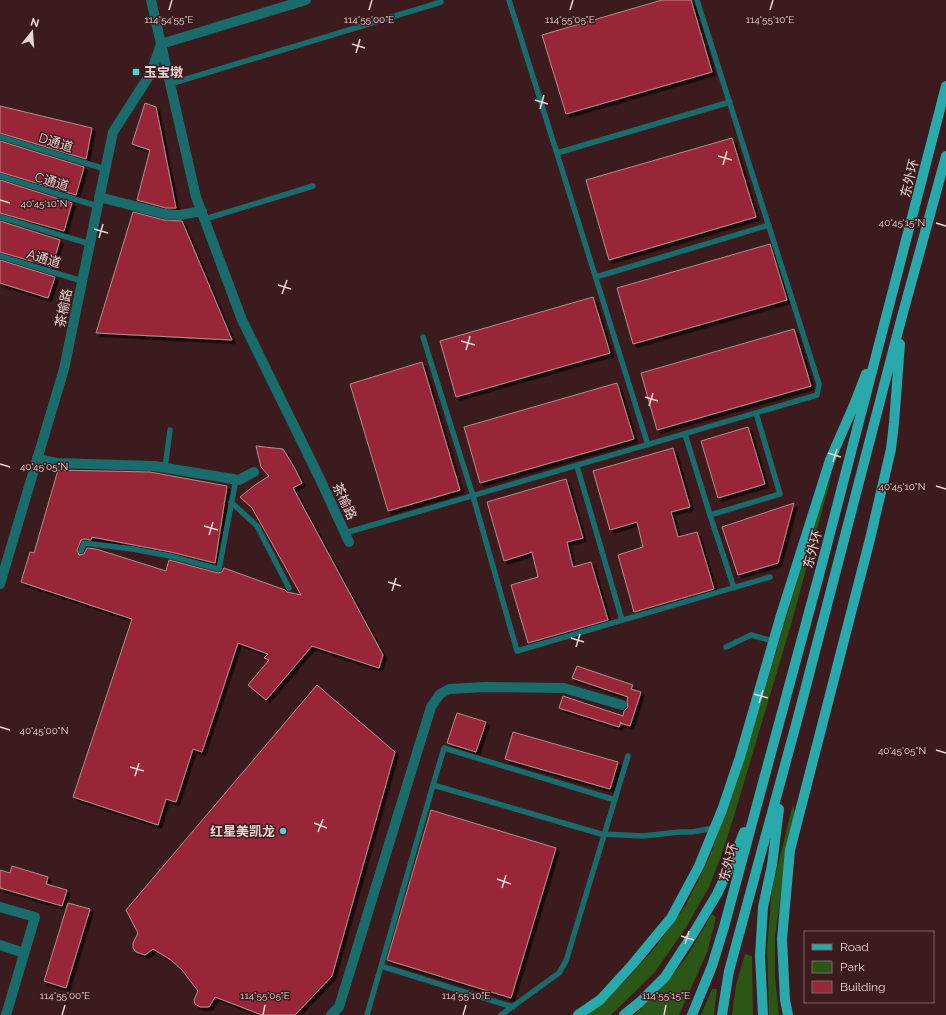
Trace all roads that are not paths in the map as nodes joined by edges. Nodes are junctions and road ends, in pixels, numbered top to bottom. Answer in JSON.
{"nodes":[{"id":1,"x":151,"y":0,"type":"edge"},
{"id":2,"x":306,"y":0,"type":"edge"},
{"id":3,"x":509,"y":0,"type":"edge"},
{"id":4,"x":697,"y":0,"type":"edge"},
{"id":5,"x":441,"y":2,"type":"dead end"},
{"id":6,"x":161,"y":44,"type":"junction"},
{"id":7,"x":170,"y":84,"type":"junction"},
{"id":8,"x":946,"y":86,"type":"edge"},
{"id":9,"x":730,"y":102,"type":"junction"},
{"id":10,"x":0,"y":136,"type":"edge"},
{"id":11,"x":557,"y":153,"type":"junction"},
{"id":12,"x":946,"y":156,"type":"edge"},
{"id":13,"x":105,"y":169,"type":"junction"},
{"id":14,"x":0,"y":176,"type":"edge"},
{"id":15,"x":314,"y":186,"type":"dead end"},
{"id":16,"x":98,"y":202,"type":"junction"},
{"id":17,"x":203,"y":215,"type":"junction"},
{"id":18,"x":0,"y":216,"type":"edge"},
{"id":19,"x":769,"y":225,"type":"junction"},
{"id":20,"x":90,"y":244,"type":"junction"},
{"id":21,"x":0,"y":256,"type":"edge"},
{"id":22,"x":596,"y":277,"type":"junction"},
{"id":23,"x":82,"y":281,"type":"junction"},
{"id":24,"x":887,"y":316,"type":"junction"},
{"id":25,"x":901,"y":320,"type":"junction"},
{"id":26,"x":423,"y":337,"type":"dead end"},
{"id":27,"x":756,"y":413,"type":"junction"},
{"id":28,"x":170,"y":430,"type":"dead end"},
{"id":29,"x":685,"y":434,"type":"junction"},
{"id":30,"x":648,"y":445,"type":"junction"},
{"id":31,"x":37,"y":459,"type":"junction"},
{"id":32,"x":577,"y":466,"type":"junction"},
{"id":33,"x":165,"y":468,"type":"junction"},
{"id":34,"x":254,"y":472,"type":"dead end"},
{"id":35,"x":236,"y":479,"type":"junction"},
{"id":36,"x":473,"y":496,"type":"junction"},
{"id":37,"x":231,"y":502,"type":"junction"},
{"id":38,"x":710,"y":515,"type":"junction"},
{"id":39,"x":347,"y":538,"type":"joint"},
{"id":40,"x":81,"y":552,"type":"dead end"},
{"id":41,"x":770,"y":577,"type":"dead end"},
{"id":42,"x":0,"y":584,"type":"edge"},
{"id":43,"x":289,"y":588,"type":"dead end"},
{"id":44,"x":734,"y":588,"type":"junction"},
{"id":45,"x":622,"y":620,"type":"junction"},
{"id":46,"x":773,"y":641,"type":"junction"},
{"id":47,"x":726,"y":647,"type":"dead end"},
{"id":48,"x":622,"y":705,"type":"dead end"},
{"id":49,"x":628,"y":756,"type":"dead end"},
{"id":50,"x":767,"y":768,"type":"junction"},
{"id":51,"x":783,"y":773,"type":"junction"},
{"id":52,"x":433,"y":785,"type":"junction"},
{"id":53,"x":615,"y":800,"type":"junction"},
{"id":54,"x":714,"y":828,"type":"junction"},
{"id":55,"x":604,"y":835,"type":"junction"},
{"id":56,"x":0,"y":907,"type":"edge"},
{"id":57,"x":0,"y":945,"type":"edge"},
{"id":58,"x":24,"y":953,"type":"junction"},
{"id":59,"x":381,"y":966,"type":"junction"},
{"id":60,"x":513,"y":1007,"type":"junction"},
{"id":61,"x":6,"y":1015,"type":"edge"},
{"id":62,"x":331,"y":1015,"type":"edge"},
{"id":63,"x":368,"y":1015,"type":"edge"},
{"id":64,"x":501,"y":1015,"type":"edge"},
{"id":65,"x":578,"y":1015,"type":"edge"},
{"id":66,"x":624,"y":1015,"type":"edge"},
{"id":67,"x":692,"y":1015,"type":"edge"},
{"id":68,"x":722,"y":1015,"type":"edge"},
{"id":69,"x":763,"y":1015,"type":"edge"},
{"id":70,"x":788,"y":1015,"type":"edge"}],
"edges":[{"from":1,"to":6,"type":"street","name":"茶榆路"},
{"from":2,"to":6,"type":"street"},
{"from":3,"to":11,"type":"lane"},
{"from":4,"to":9,"type":"lane"},
{"from":5,"to":7,"type":"lane"},
{"from":6,"to":7,"type":"street","name":"茶榆路"},
{"from":6,"to":13,"type":"street","name":"茶榆路"},
{"from":7,"to":17,"type":"street","name":"茶榆路"},
{"from":8,"to":24,"type":"main road","name":"东外环"},
{"from":9,"to":11,"type":"lane"},
{"from":9,"to":19,"type":"lane"},
{"from":10,"to":13,"type":"lane","name":"D通道"},
{"from":11,"to":22,"type":"lane"},
{"from":12,"to":25,"type":"main road"},
{"from":13,"to":16,"type":"street","name":"茶榆路"},
{"from":14,"to":16,"type":"lane","name":"C通道"},
{"from":15,"to":17,"type":"lane"},
{"from":16,"to":17,"type":"street"},
{"from":16,"to":20,"type":"street","name":"茶榆路"},
{"from":17,"to":39,"type":"street","name":"茶榆路"},
{"from":18,"to":20,"type":"lane"},
{"from":19,"to":22,"type":"lane"},
{"from":19,"to":27,"type":"lane"},
{"from":20,"to":23,"type":"street","name":"茶榆路"},
{"from":21,"to":23,"type":"lane","name":"A通道"},
{"from":22,"to":30,"type":"lane"},
{"from":23,"to":31,"type":"street","name":"茶榆路"},
{"from":24,"to":46,"type":"main road"},
{"from":24,"to":50,"type":"main road","name":"东外环"},
{"from":25,"to":51,"type":"main road"},
{"from":25,"to":70,"type":"main road"},
{"from":26,"to":36,"type":"lane"},
{"from":27,"to":29,"type":"lane"},
{"from":27,"to":38,"type":"lane"},
{"from":28,"to":33,"type":"lane"},
{"from":29,"to":30,"type":"lane"},
{"from":29,"to":38,"type":"lane"},
{"from":30,"to":32,"type":"lane"},
{"from":31,"to":33,"type":"street"},
{"from":31,"to":42,"type":"street","name":"茶榆路"},
{"from":32,"to":36,"type":"lane"},
{"from":32,"to":45,"type":"lane"},
{"from":33,"to":35,"type":"street"},
{"from":34,"to":35,"type":"street"},
{"from":35,"to":37,"type":"lane"},
{"from":36,"to":39,"type":"lane"},
{"from":36,"to":45,"type":"lane"},
{"from":37,"to":40,"type":"lane"},
{"from":37,"to":43,"type":"lane"},
{"from":38,"to":44,"type":"lane"},
{"from":41,"to":44,"type":"lane"},
{"from":44,"to":45,"type":"lane"},
{"from":46,"to":47,"type":"lane"},
{"from":46,"to":54,"type":"main road"},
{"from":48,"to":62,"type":"street"},
{"from":49,"to":53,"type":"lane"},
{"from":50,"to":66,"type":"main road"},
{"from":50,"to":67,"type":"main road","name":"东外环"},
{"from":51,"to":68,"type":"main road"},
{"from":51,"to":69,"type":"main road"},
{"from":52,"to":53,"type":"lane"},
{"from":52,"to":55,"type":"lane"},
{"from":52,"to":59,"type":"lane"},
{"from":53,"to":55,"type":"lane"},
{"from":54,"to":55,"type":"lane"},
{"from":54,"to":65,"type":"main road"},
{"from":55,"to":60,"type":"lane"},
{"from":56,"to":58,"type":"street"},
{"from":57,"to":58,"type":"street"},
{"from":58,"to":61,"type":"street"},
{"from":59,"to":60,"type":"lane"},
{"from":59,"to":63,"type":"lane"},
{"from":60,"to":64,"type":"lane"}]}
